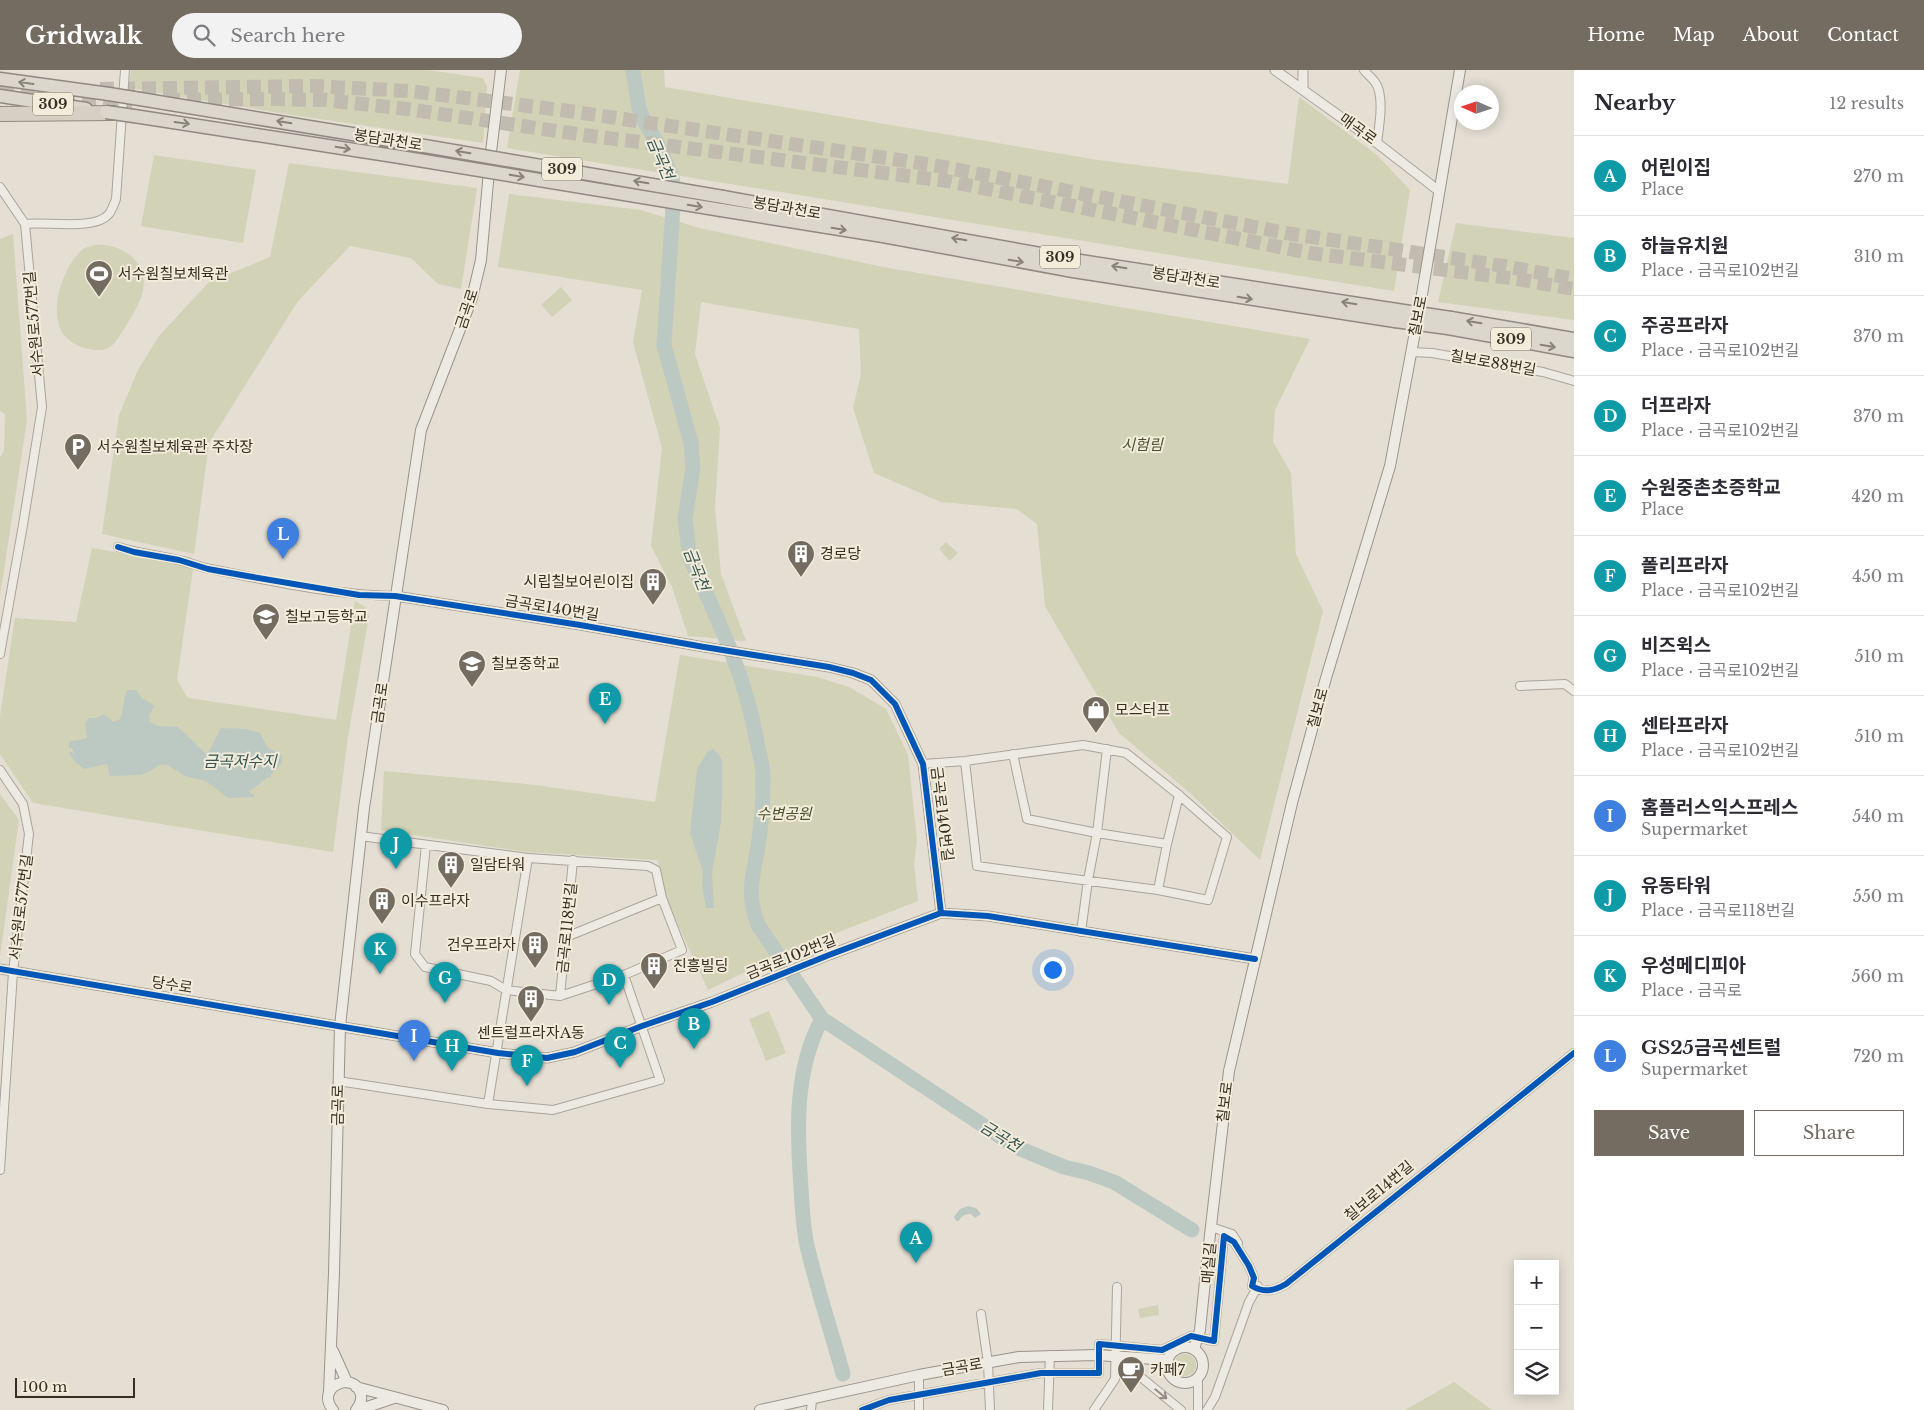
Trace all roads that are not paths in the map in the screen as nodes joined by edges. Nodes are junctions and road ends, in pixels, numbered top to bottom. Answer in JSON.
{"nodes":[{"id":1,"x":125,"y":70,"type":"edge"},
{"id":2,"x":501,"y":70,"type":"edge"},
{"id":3,"x":1275,"y":70,"type":"edge"},
{"id":4,"x":1303,"y":70,"type":"edge"},
{"id":5,"x":1364,"y":70,"type":"edge"},
{"id":6,"x":1460,"y":70,"type":"edge"},
{"id":7,"x":0,"y":79,"type":"edge"},
{"id":8,"x":1303,"y":88,"type":"junction"},
{"id":9,"x":0,"y":96,"type":"edge"},
{"id":10,"x":110,"y":113,"type":"junction"},
{"id":11,"x":0,"y":114,"type":"edge"},
{"id":12,"x":1377,"y":143,"type":"junction"},
{"id":13,"x":0,"y":187,"type":"edge"},
{"id":14,"x":1440,"y":191,"type":"junction"},
{"id":15,"x":25,"y":224,"type":"junction"},
{"id":16,"x":1396,"y":315,"type":"junction"},
{"id":17,"x":1450,"y":323,"type":"junction"},
{"id":18,"x":1574,"y":339,"type":"edge"},
{"id":19,"x":1574,"y":351,"type":"edge"},
{"id":20,"x":1411,"y":352,"type":"junction"},
{"id":21,"x":1574,"y":381,"type":"edge"},
{"id":22,"x":118,"y":547,"type":"dead end"},
{"id":23,"x":395,"y":596,"type":"junction"},
{"id":24,"x":0,"y":654,"type":"edge"},
{"id":25,"x":1520,"y":686,"type":"dead end"},
{"id":26,"x":1574,"y":691,"type":"edge"},
{"id":27,"x":1107,"y":749,"type":"junction"},
{"id":28,"x":1013,"y":754,"type":"junction"},
{"id":29,"x":965,"y":761,"type":"junction"},
{"id":30,"x":924,"y":764,"type":"junction"},
{"id":31,"x":0,"y":770,"type":"edge"},
{"id":32,"x":1179,"y":796,"type":"junction"},
{"id":33,"x":1097,"y":833,"type":"junction"},
{"id":34,"x":360,"y":836,"type":"junction"},
{"id":35,"x":1167,"y":844,"type":"junction"},
{"id":36,"x":426,"y":845,"type":"junction"},
{"id":37,"x":528,"y":858,"type":"junction"},
{"id":38,"x":573,"y":860,"type":"junction"},
{"id":39,"x":1088,"y":880,"type":"junction"},
{"id":40,"x":1158,"y":890,"type":"junction"},
{"id":41,"x":662,"y":898,"type":"junction"},
{"id":42,"x":941,"y":913,"type":"junction"},
{"id":43,"x":1081,"y":932,"type":"junction"},
{"id":44,"x":566,"y":937,"type":"junction"},
{"id":45,"x":1255,"y":959,"type":"junction"},
{"id":46,"x":0,"y":969,"type":"edge"},
{"id":47,"x":13,"y":972,"type":"junction"},
{"id":48,"x":624,"y":975,"type":"junction"},
{"id":49,"x":506,"y":990,"type":"junction"},
{"id":50,"x":560,"y":996,"type":"junction"},
{"id":51,"x":340,"y":1026,"type":"junction"},
{"id":52,"x":642,"y":1026,"type":"junction"},
{"id":53,"x":1574,"y":1048,"type":"edge"},
{"id":54,"x":498,"y":1053,"type":"junction"},
{"id":55,"x":1574,"y":1053,"type":"edge"},
{"id":56,"x":338,"y":1081,"type":"junction"},
{"id":57,"x":488,"y":1104,"type":"junction"},
{"id":58,"x":0,"y":1170,"type":"edge"},
{"id":59,"x":1211,"y":1226,"type":"junction"},
{"id":60,"x":1117,"y":1287,"type":"dead end"},
{"id":61,"x":1257,"y":1287,"type":"junction"},
{"id":62,"x":982,"y":1314,"type":"dead end"},
{"id":63,"x":1198,"y":1338,"type":"junction"},
{"id":64,"x":332,"y":1348,"type":"junction"},
{"id":65,"x":1115,"y":1350,"type":"junction"},
{"id":66,"x":1194,"y":1350,"type":"junction"},
{"id":67,"x":1050,"y":1355,"type":"junction"},
{"id":68,"x":1099,"y":1355,"type":"junction"},
{"id":69,"x":1168,"y":1360,"type":"junction"},
{"id":70,"x":988,"y":1363,"type":"junction"},
{"id":71,"x":1050,"y":1373,"type":"junction"},
{"id":72,"x":919,"y":1375,"type":"junction"},
{"id":73,"x":1198,"y":1378,"type":"junction"},
{"id":74,"x":347,"y":1382,"type":"junction"},
{"id":75,"x":989,"y":1382,"type":"junction"},
{"id":76,"x":356,"y":1387,"type":"junction"},
{"id":77,"x":329,"y":1392,"type":"junction"},
{"id":78,"x":919,"y":1394,"type":"junction"},
{"id":79,"x":394,"y":1398,"type":"junction"},
{"id":80,"x":812,"y":1405,"type":"edge"},
{"id":81,"x":330,"y":1408,"type":"edge"},
{"id":82,"x":357,"y":1410,"type":"edge"},
{"id":83,"x":443,"y":1410,"type":"edge"},
{"id":84,"x":760,"y":1410,"type":"edge"},
{"id":85,"x":862,"y":1410,"type":"edge"},
{"id":86,"x":918,"y":1410,"type":"edge"},
{"id":87,"x":990,"y":1410,"type":"edge"},
{"id":88,"x":1048,"y":1410,"type":"edge"},
{"id":89,"x":1094,"y":1410,"type":"edge"},
{"id":90,"x":1181,"y":1410,"type":"edge"},
{"id":91,"x":1198,"y":1410,"type":"edge"},
{"id":92,"x":1207,"y":1410,"type":"edge"}],
"edges":[{"from":1,"to":15,"type":"street"},
{"from":2,"to":23,"type":"main road","name":"금곡로"},
{"from":3,"to":8,"type":"street","name":"매곡로"},
{"from":4,"to":8,"type":"street"},
{"from":5,"to":12,"type":"street"},
{"from":6,"to":14,"type":"main road","name":"칠보로"},
{"from":16,"to":7,"type":"highway","name":"봉담과천로","number":"309","one_way":true,"bridge":true},
{"from":8,"to":12,"type":"street","name":"매곡로"},
{"from":9,"to":10,"type":"highway","name":"봉담과천로","number":"309"},
{"from":10,"to":11,"type":"highway"},
{"from":10,"to":16,"type":"highway","name":"봉담과천로","number":"309","one_way":true,"bridge":true},
{"from":12,"to":14,"type":"street","name":"매곡로"},
{"from":13,"to":15,"type":"street"},
{"from":14,"to":20,"type":"main road","name":"칠보로"},
{"from":15,"to":24,"type":"street","name":"서수원로577번길"},
{"from":16,"to":17,"type":"highway","name":"봉담과천로","number":"309","bridge":true},
{"from":18,"to":17,"type":"highway","name":"봉담과천로","number":"309","one_way":true},
{"from":17,"to":19,"type":"highway","name":"봉담과천로","number":"309","one_way":true},
{"from":20,"to":21,"type":"street","name":"칠보로88번길"},
{"from":20,"to":45,"type":"main road","name":"칠보로"},
{"from":22,"to":23,"type":"street"},
{"from":23,"to":30,"type":"street","name":"금곡로140번길"},
{"from":23,"to":34,"type":"main road","name":"금곡로"},
{"from":25,"to":26,"type":"street"},
{"from":27,"to":28,"type":"street"},
{"from":27,"to":32,"type":"street"},
{"from":27,"to":33,"type":"street"},
{"from":28,"to":29,"type":"street"},
{"from":28,"to":33,"type":"street"},
{"from":29,"to":30,"type":"street"},
{"from":29,"to":39,"type":"street"},
{"from":30,"to":42,"type":"street","name":"금곡로140번길"},
{"from":31,"to":47,"type":"street","name":"서수원로577번길"},
{"from":32,"to":35,"type":"street"},
{"from":32,"to":40,"type":"street"},
{"from":33,"to":35,"type":"street"},
{"from":33,"to":39,"type":"street"},
{"from":34,"to":36,"type":"street","name":"금곡로118번길"},
{"from":34,"to":51,"type":"main road","name":"금곡로"},
{"from":35,"to":40,"type":"street"},
{"from":36,"to":37,"type":"street","name":"금곡로118번길"},
{"from":36,"to":49,"type":"street"},
{"from":37,"to":38,"type":"street","name":"금곡로118번길"},
{"from":37,"to":49,"type":"street"},
{"from":38,"to":41,"type":"street","name":"금곡로118번길"},
{"from":38,"to":44,"type":"street","name":"금곡로118번길"},
{"from":39,"to":40,"type":"street"},
{"from":39,"to":43,"type":"street"},
{"from":41,"to":44,"type":"street"},
{"from":41,"to":48,"type":"street","name":"금곡로118번길"},
{"from":42,"to":43,"type":"street","name":"금곡로102번길"},
{"from":42,"to":52,"type":"street","name":"금곡로102번길"},
{"from":43,"to":45,"type":"street","name":"금곡로102번길"},
{"from":44,"to":50,"type":"street","name":"금곡로118번길"},
{"from":45,"to":59,"type":"main road","name":"칠보로"},
{"from":46,"to":47,"type":"street","name":"당수로"},
{"from":47,"to":51,"type":"street","name":"당수로"},
{"from":47,"to":58,"type":"street","name":"서수원로577번길"},
{"from":48,"to":50,"type":"street"},
{"from":48,"to":52,"type":"street"},
{"from":49,"to":50,"type":"street"},
{"from":49,"to":54,"type":"street"},
{"from":51,"to":54,"type":"street","name":"금곡로102번길"},
{"from":51,"to":56,"type":"main road","name":"금곡로"},
{"from":52,"to":54,"type":"street","name":"금곡로102번길"},
{"from":52,"to":57,"type":"street"},
{"from":53,"to":61,"type":"street","name":"칠보로14번길"},
{"from":54,"to":57,"type":"street"},
{"from":55,"to":61,"type":"street"},
{"from":56,"to":57,"type":"street"},
{"from":56,"to":64,"type":"main road","name":"금곡로"},
{"from":59,"to":61,"type":"street"},
{"from":59,"to":63,"type":"main road","name":"칠보로"},
{"from":60,"to":65,"type":"street"},
{"from":61,"to":63,"type":"street","name":"매실길"},
{"from":61,"to":92,"type":"street"},
{"from":62,"to":70,"type":"street"},
{"from":63,"to":65,"type":"street","name":"매실길"},
{"from":63,"to":66,"type":"main road","name":"칠보로"},
{"from":64,"to":74,"type":"main road","name":"금곡로"},
{"from":64,"to":77,"type":"main road","name":"금곡로"},
{"from":65,"to":68,"type":"main road","name":"금곡로"},
{"from":65,"to":69,"type":"main road","name":"금곡로"},
{"from":65,"to":89,"type":"street"},
{"from":65,"to":90,"type":"street","one_way":true},
{"from":66,"to":69,"type":"main road"},
{"from":66,"to":73,"type":"main road"},
{"from":67,"to":68,"type":"main road","name":"금곡로"},
{"from":67,"to":70,"type":"main road","name":"금곡로"},
{"from":67,"to":71,"type":"street"},
{"from":68,"to":71,"type":"street"},
{"from":69,"to":73,"type":"main road"},
{"from":70,"to":72,"type":"main road","name":"금곡로"},
{"from":70,"to":75,"type":"street"},
{"from":71,"to":75,"type":"street"},
{"from":71,"to":88,"type":"street"},
{"from":72,"to":78,"type":"street"},
{"from":72,"to":80,"type":"main road","name":"금곡로"},
{"from":73,"to":91,"type":"street"},
{"from":74,"to":76,"type":"main road"},
{"from":74,"to":77,"type":"main road"},
{"from":75,"to":78,"type":"street"},
{"from":75,"to":87,"type":"street"},
{"from":76,"to":79,"type":"main road"},
{"from":76,"to":82,"type":"main road"},
{"from":77,"to":81,"type":"main road","name":"금곡로"},
{"from":78,"to":85,"type":"street"},
{"from":78,"to":86,"type":"street"},
{"from":79,"to":82,"type":"main road"},
{"from":79,"to":83,"type":"main road"},
{"from":80,"to":84,"type":"main road","name":"금곡로"}]}
